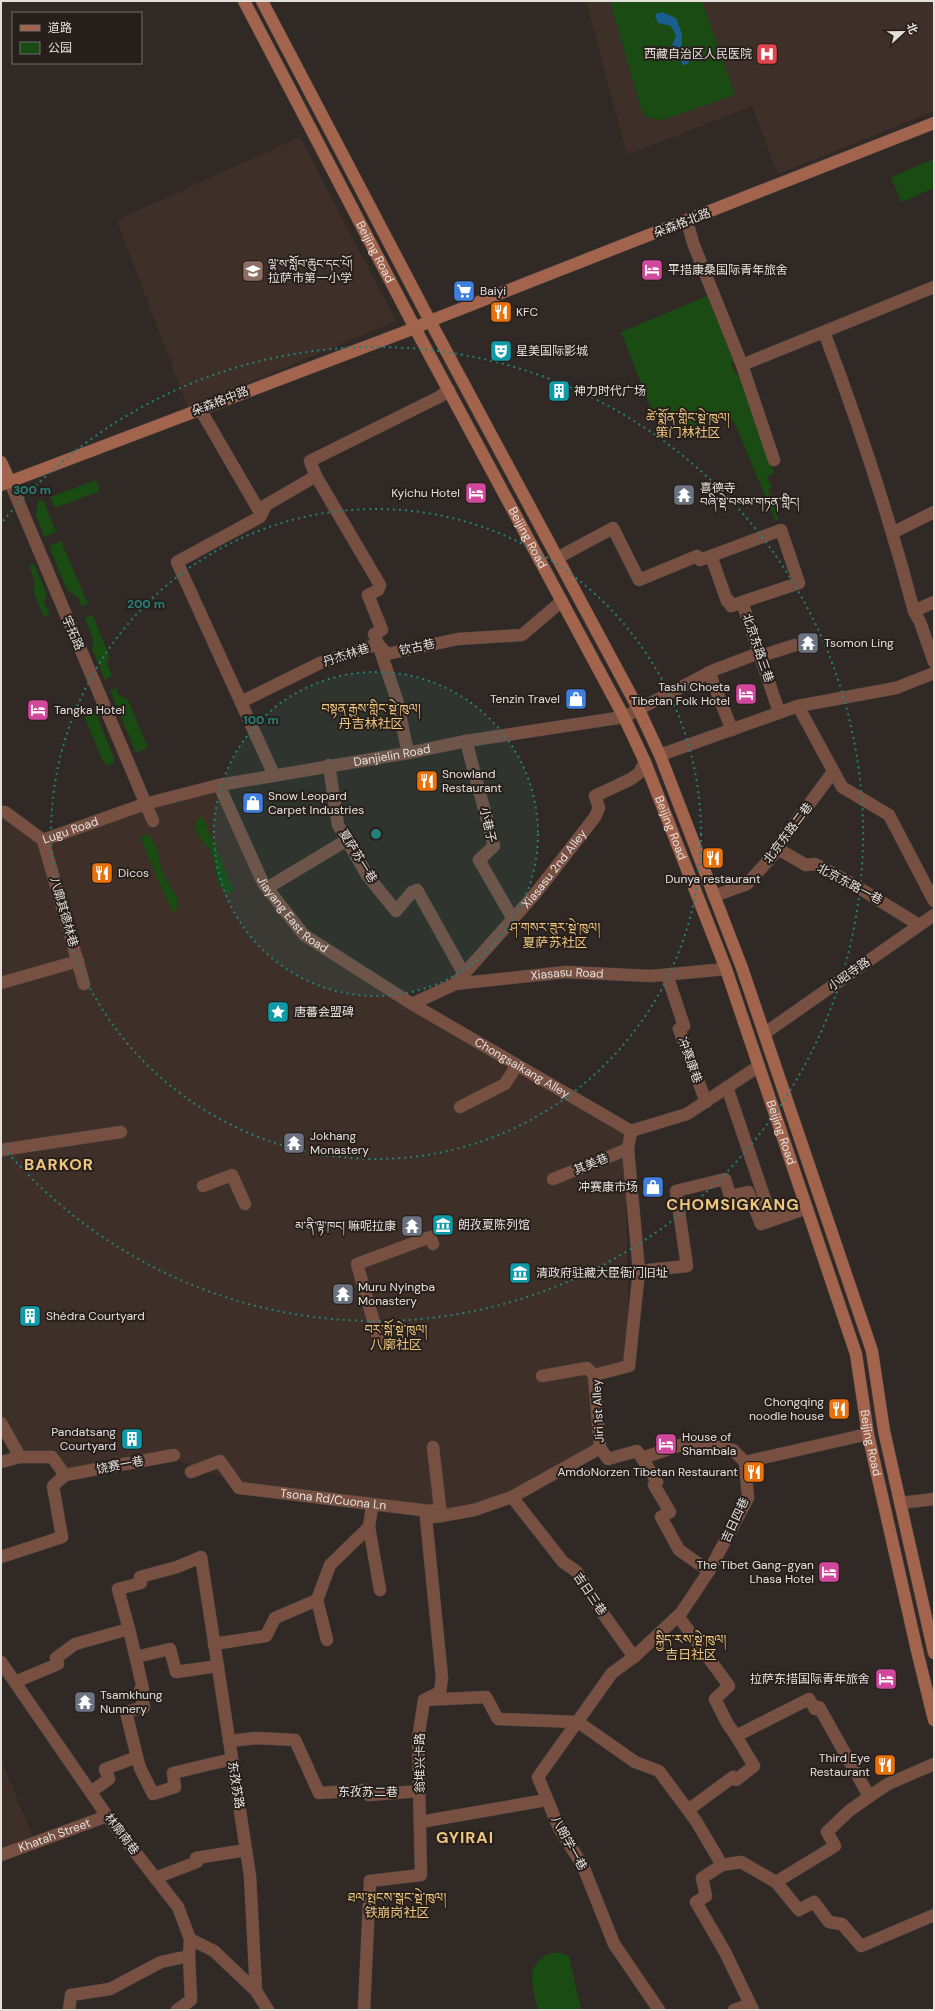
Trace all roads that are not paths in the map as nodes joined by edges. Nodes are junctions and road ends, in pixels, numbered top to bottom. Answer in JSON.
{"nodes":[{"id":1,"x":244,"y":1,"type":"edge"},
{"id":2,"x":262,"y":1,"type":"edge"},
{"id":3,"x":934,"y":124,"type":"edge"},
{"id":4,"x":687,"y":221,"type":"junction"},
{"id":5,"x":934,"y":287,"type":"edge"},
{"id":6,"x":430,"y":321,"type":"junction"},
{"id":7,"x":416,"y":328,"type":"junction"},
{"id":8,"x":824,"y":332,"type":"junction"},
{"id":9,"x":742,"y":365,"type":"junction"},
{"id":10,"x":449,"y":390,"type":"junction"},
{"id":11,"x":200,"y":409,"type":"junction"},
{"id":12,"x":774,"y":460,"type":"dead end"},
{"id":13,"x":1,"y":462,"type":"edge"},
{"id":14,"x":316,"y":476,"type":"junction"},
{"id":15,"x":5,"y":484,"type":"edge"},
{"id":16,"x":934,"y":512,"type":"edge"},
{"id":17,"x":262,"y":514,"type":"junction"},
{"id":18,"x":894,"y":532,"type":"junction"},
{"id":19,"x":711,"y":556,"type":"junction"},
{"id":20,"x":557,"y":558,"type":"junction"},
{"id":21,"x":562,"y":601,"type":"junction"},
{"id":22,"x":742,"y":602,"type":"junction"},
{"id":23,"x":934,"y":602,"type":"edge"},
{"id":24,"x":914,"y":610,"type":"junction"},
{"id":25,"x":378,"y":644,"type":"junction"},
{"id":26,"x":795,"y":645,"type":"dead end"},
{"id":27,"x":760,"y":655,"type":"junction"},
{"id":28,"x":934,"y":662,"type":"edge"},
{"id":29,"x":709,"y":672,"type":"junction"},
{"id":30,"x":934,"y":673,"type":"edge"},
{"id":31,"x":241,"y":702,"type":"junction"},
{"id":32,"x":798,"y":706,"type":"junction"},
{"id":33,"x":639,"y":710,"type":"junction"},
{"id":34,"x":780,"y":712,"type":"junction"},
{"id":35,"x":624,"y":717,"type":"junction"},
{"id":36,"x":732,"y":730,"type":"junction"},
{"id":37,"x":466,"y":741,"type":"junction"},
{"id":38,"x":408,"y":753,"type":"junction"},
{"id":39,"x":660,"y":755,"type":"junction"},
{"id":40,"x":645,"y":762,"type":"junction"},
{"id":41,"x":329,"y":765,"type":"junction"},
{"id":42,"x":833,"y":772,"type":"junction"},
{"id":43,"x":274,"y":775,"type":"junction"},
{"id":44,"x":219,"y":785,"type":"junction"},
{"id":45,"x":145,"y":804,"type":"junction"},
{"id":46,"x":1,"y":812,"type":"edge"},
{"id":47,"x":153,"y":821,"type":"dead end"},
{"id":48,"x":43,"y":840,"type":"junction"},
{"id":49,"x":347,"y":840,"type":"junction"},
{"id":50,"x":778,"y":849,"type":"junction"},
{"id":51,"x":267,"y":888,"type":"junction"},
{"id":52,"x":714,"y":896,"type":"junction"},
{"id":53,"x":934,"y":901,"type":"edge"},
{"id":54,"x":934,"y":915,"type":"edge"},
{"id":55,"x":513,"y":919,"type":"junction"},
{"id":56,"x":919,"y":925,"type":"junction"},
{"id":57,"x":78,"y":962,"type":"junction"},
{"id":58,"x":726,"y":969,"type":"junction"},
{"id":59,"x":464,"y":974,"type":"junction"},
{"id":60,"x":667,"y":975,"type":"junction"},
{"id":61,"x":1,"y":983,"type":"edge"},
{"id":62,"x":84,"y":984,"type":"dead end"},
{"id":63,"x":455,"y":984,"type":"junction"},
{"id":64,"x":412,"y":1004,"type":"junction"},
{"id":65,"x":765,"y":1033,"type":"junction"},
{"id":66,"x":517,"y":1065,"type":"junction"},
{"id":67,"x":759,"y":1066,"type":"junction"},
{"id":68,"x":727,"y":1087,"type":"junction"},
{"id":69,"x":706,"y":1102,"type":"junction"},
{"id":70,"x":460,"y":1107,"type":"dead end"},
{"id":71,"x":631,"y":1131,"type":"junction"},
{"id":72,"x":121,"y":1132,"type":"dead end"},
{"id":73,"x":628,"y":1149,"type":"junction"},
{"id":74,"x":1,"y":1150,"type":"edge"},
{"id":75,"x":553,"y":1179,"type":"dead end"},
{"id":76,"x":203,"y":1186,"type":"dead end"},
{"id":77,"x":245,"y":1204,"type":"dead end"},
{"id":78,"x":807,"y":1208,"type":"junction"},
{"id":79,"x":772,"y":1220,"type":"junction"},
{"id":80,"x":433,"y":1244,"type":"dead end"},
{"id":81,"x":639,"y":1271,"type":"junction"},
{"id":82,"x":379,"y":1340,"type":"dead end"},
{"id":83,"x":594,"y":1375,"type":"junction"},
{"id":84,"x":542,"y":1376,"type":"dead end"},
{"id":85,"x":1,"y":1423,"type":"edge"},
{"id":86,"x":868,"y":1434,"type":"junction"},
{"id":87,"x":433,"y":1447,"type":"dead end"},
{"id":88,"x":600,"y":1448,"type":"junction"},
{"id":89,"x":174,"y":1455,"type":"dead end"},
{"id":90,"x":20,"y":1457,"type":"junction"},
{"id":91,"x":642,"y":1458,"type":"junction"},
{"id":92,"x":1,"y":1462,"type":"edge"},
{"id":93,"x":745,"y":1462,"type":"junction"},
{"id":94,"x":191,"y":1472,"type":"dead end"},
{"id":95,"x":65,"y":1475,"type":"junction"},
{"id":96,"x":240,"y":1486,"type":"dead end"},
{"id":97,"x":512,"y":1497,"type":"junction"},
{"id":98,"x":934,"y":1499,"type":"edge"},
{"id":99,"x":900,"y":1503,"type":"junction"},
{"id":100,"x":372,"y":1507,"type":"junction"},
{"id":101,"x":440,"y":1513,"type":"junction"},
{"id":102,"x":426,"y":1518,"type":"junction"},
{"id":103,"x":368,"y":1527,"type":"junction"},
{"id":104,"x":1,"y":1557,"type":"edge"},
{"id":105,"x":708,"y":1571,"type":"junction"},
{"id":106,"x":380,"y":1590,"type":"dead end"},
{"id":107,"x":317,"y":1600,"type":"junction"},
{"id":108,"x":678,"y":1616,"type":"junction"},
{"id":109,"x":129,"y":1629,"type":"junction"},
{"id":110,"x":327,"y":1640,"type":"dead end"},
{"id":111,"x":214,"y":1644,"type":"junction"},
{"id":112,"x":934,"y":1653,"type":"edge"},
{"id":113,"x":136,"y":1657,"type":"junction"},
{"id":114,"x":634,"y":1657,"type":"junction"},
{"id":115,"x":1,"y":1662,"type":"edge"},
{"id":116,"x":218,"y":1666,"type":"junction"},
{"id":117,"x":45,"y":1671,"type":"dead end"},
{"id":118,"x":18,"y":1681,"type":"junction"},
{"id":119,"x":424,"y":1700,"type":"junction"},
{"id":120,"x":934,"y":1720,"type":"edge"},
{"id":121,"x":578,"y":1722,"type":"junction"},
{"id":122,"x":736,"y":1736,"type":"junction"},
{"id":123,"x":229,"y":1741,"type":"junction"},
{"id":124,"x":137,"y":1757,"type":"junction"},
{"id":125,"x":232,"y":1759,"type":"junction"},
{"id":126,"x":934,"y":1764,"type":"edge"},
{"id":127,"x":420,"y":1791,"type":"junction"},
{"id":128,"x":91,"y":1792,"type":"junction"},
{"id":129,"x":869,"y":1796,"type":"junction"},
{"id":130,"x":546,"y":1800,"type":"junction"},
{"id":131,"x":688,"y":1810,"type":"junction"},
{"id":132,"x":107,"y":1816,"type":"junction"},
{"id":133,"x":420,"y":1822,"type":"junction"},
{"id":134,"x":246,"y":1850,"type":"junction"},
{"id":135,"x":1,"y":1855,"type":"edge"},
{"id":136,"x":722,"y":1865,"type":"junction"},
{"id":137,"x":156,"y":1878,"type":"junction"},
{"id":138,"x":776,"y":1882,"type":"junction"},
{"id":139,"x":934,"y":1915,"type":"edge"},
{"id":140,"x":190,"y":1939,"type":"junction"},
{"id":141,"x":189,"y":1956,"type":"junction"},
{"id":142,"x":256,"y":1991,"type":"junction"},
{"id":143,"x":752,"y":2007,"type":"edge"},
{"id":144,"x":68,"y":2010,"type":"edge"},
{"id":145,"x":177,"y":2010,"type":"edge"},
{"id":146,"x":268,"y":2010,"type":"edge"},
{"id":147,"x":364,"y":2010,"type":"edge"},
{"id":148,"x":659,"y":2010,"type":"edge"},
{"id":149,"x":734,"y":2010,"type":"edge"}],
"edges":[{"from":1,"to":7,"type":"main road","name":"Beijing Road"},
{"from":2,"to":6,"type":"main road","name":"Beijing Road"},
{"from":3,"to":4,"type":"main road","name":"朵森格北路"},
{"from":4,"to":6,"type":"main road","name":"朵森格北路"},
{"from":4,"to":9,"type":"street"},
{"from":5,"to":8,"type":"street"},
{"from":6,"to":7,"type":"main road","name":"朵森格中路"},
{"from":6,"to":20,"type":"main road","name":"Beijing Road"},
{"from":7,"to":10,"type":"main road","name":"Beijing Road"},
{"from":7,"to":11,"type":"main road","name":"朵森格中路"},
{"from":8,"to":9,"type":"street"},
{"from":8,"to":18,"type":"street"},
{"from":9,"to":12,"type":"street"},
{"from":10,"to":14,"type":"street","name":"丹杰林巷"},
{"from":10,"to":21,"type":"main road","name":"Beijing Road"},
{"from":11,"to":15,"type":"main road","name":"朵森格中路"},
{"from":11,"to":17,"type":"street"},
{"from":13,"to":15,"type":"main road","name":"宇拓路"},
{"from":14,"to":17,"type":"street"},
{"from":14,"to":25,"type":"street","name":"丹杰林巷"},
{"from":15,"to":45,"type":"street","name":"宇拓路"},
{"from":16,"to":18,"type":"street"},
{"from":17,"to":31,"type":"street"},
{"from":18,"to":24,"type":"street"},
{"from":19,"to":20,"type":"street"},
{"from":19,"to":22,"type":"street","name":"北京东路三巷"},
{"from":19,"to":22,"type":"street"},
{"from":20,"to":33,"type":"main road","name":"Beijing Road"},
{"from":21,"to":25,"type":"street","name":"钦古巷"},
{"from":21,"to":35,"type":"main road","name":"Beijing Road"},
{"from":22,"to":27,"type":"street","name":"北京东路三巷"},
{"from":23,"to":24,"type":"street"},
{"from":24,"to":28,"type":"street"},
{"from":25,"to":31,"type":"street","name":"丹杰林巷"},
{"from":25,"to":38,"type":"street","name":"钦古巷"},
{"from":26,"to":27,"type":"street","name":"Danjielin Road"},
{"from":27,"to":29,"type":"street","name":"Danjielin Road"},
{"from":27,"to":34,"type":"street","name":"北京东路三巷"},
{"from":29,"to":33,"type":"street","name":"Danjielin Road"},
{"from":29,"to":36,"type":"street"},
{"from":30,"to":32,"type":"street"},
{"from":31,"to":43,"type":"street"},
{"from":32,"to":34,"type":"street"},
{"from":32,"to":42,"type":"street"},
{"from":33,"to":35,"type":"street","name":"Danjielin Road"},
{"from":33,"to":39,"type":"main road","name":"Beijing Road"},
{"from":34,"to":36,"type":"street"},
{"from":35,"to":37,"type":"street","name":"Danjielin Road"},
{"from":35,"to":40,"type":"main road","name":"Beijing Road"},
{"from":36,"to":39,"type":"street"},
{"from":37,"to":38,"type":"street","name":"Danjielin Road"},
{"from":37,"to":55,"type":"street","name":"小巷子"},
{"from":38,"to":41,"type":"street","name":"Danjielin Road"},
{"from":39,"to":52,"type":"main road","name":"Beijing Road"},
{"from":40,"to":55,"type":"street","name":"Xiasasu 2nd Alley"},
{"from":40,"to":58,"type":"main road","name":"Beijing Road"},
{"from":41,"to":43,"type":"street","name":"Danjielin Road"},
{"from":41,"to":49,"type":"street","name":"夏萨苏一巷"},
{"from":42,"to":50,"type":"street","name":"北京东路二巷"},
{"from":42,"to":53,"type":"street"},
{"from":43,"to":44,"type":"street","name":"Danjielin Road"},
{"from":44,"to":45,"type":"street","name":"Danjielin Road"},
{"from":44,"to":51,"type":"street","name":"Jiayang East Road"},
{"from":45,"to":47,"type":"street","name":"宇拓路"},
{"from":45,"to":48,"type":"street","name":"Lugu Road"},
{"from":46,"to":48,"type":"street","name":"Lugu Road"},
{"from":48,"to":57,"type":"street","name":"八廓其德林巷"},
{"from":49,"to":51,"type":"street"},
{"from":49,"to":59,"type":"street","name":"夏萨苏一巷"},
{"from":50,"to":52,"type":"street","name":"北京东路二巷"},
{"from":50,"to":56,"type":"street","name":"北京东路一巷"},
{"from":51,"to":64,"type":"street","name":"Jiayang East Road"},
{"from":52,"to":65,"type":"main road","name":"Beijing Road"},
{"from":54,"to":56,"type":"street","name":"小昭寺路"},
{"from":55,"to":59,"type":"street","name":"Xiasasu 2nd Alley"},
{"from":56,"to":65,"type":"street","name":"小昭寺路"},
{"from":57,"to":61,"type":"street"},
{"from":57,"to":62,"type":"street","name":"八廓其德林巷"},
{"from":58,"to":60,"type":"street","name":"Xiasasu Road"},
{"from":58,"to":67,"type":"main road","name":"Beijing Road"},
{"from":59,"to":63,"type":"street","name":"Xiasasu 2nd Alley"},
{"from":60,"to":63,"type":"street","name":"Xiasasu Road"},
{"from":60,"to":69,"type":"street","name":"冲赛康巷"},
{"from":63,"to":64,"type":"street","name":"Xiasasu Road"},
{"from":64,"to":66,"type":"street","name":"Chongsaikang Alley"},
{"from":65,"to":99,"type":"main road","name":"Beijing Road"},
{"from":66,"to":70,"type":"street"},
{"from":66,"to":71,"type":"street","name":"Chongsaikang Alley"},
{"from":67,"to":68,"type":"street"},
{"from":67,"to":78,"type":"main road","name":"Beijing Road"},
{"from":68,"to":69,"type":"street"},
{"from":68,"to":79,"type":"street"},
{"from":69,"to":71,"type":"street"},
{"from":71,"to":73,"type":"street","name":"Jiri 1st Alley"},
{"from":72,"to":74,"type":"street"},
{"from":73,"to":75,"type":"street","name":"其美巷"},
{"from":73,"to":81,"type":"street","name":"Jiri 1st Alley"},
{"from":76,"to":77,"type":"street"},
{"from":78,"to":79,"type":"street"},
{"from":78,"to":86,"type":"main road","name":"Beijing Road"},
{"from":79,"to":81,"type":"street"},
{"from":80,"to":82,"type":"street"},
{"from":81,"to":83,"type":"street","name":"Jiri 1st Alley"},
{"from":83,"to":84,"type":"street"},
{"from":83,"to":88,"type":"street","name":"Jiri 1st Alley"},
{"from":85,"to":90,"type":"street"},
{"from":86,"to":93,"type":"street"},
{"from":86,"to":120,"type":"main road","name":"Beijing Road"},
{"from":87,"to":101,"type":"street"},
{"from":88,"to":91,"type":"street"},
{"from":88,"to":97,"type":"street","name":"Jiri 1st Alley"},
{"from":89,"to":95,"type":"street","name":"饶赛一巷"},
{"from":90,"to":92,"type":"street"},
{"from":90,"to":95,"type":"street"},
{"from":91,"to":93,"type":"street"},
{"from":91,"to":105,"type":"street"},
{"from":93,"to":105,"type":"street","name":"吉日四巷"},
{"from":94,"to":101,"type":"street"},
{"from":95,"to":104,"type":"street"},
{"from":96,"to":100,"type":"street","name":"Tsona Rd/Cuona Ln"},
{"from":97,"to":101,"type":"street","name":"Jiri 1st Alley"},
{"from":97,"to":114,"type":"street","name":"吉日三巷"},
{"from":98,"to":99,"type":"street"},
{"from":99,"to":112,"type":"main road","name":"Beijing Road"},
{"from":100,"to":102,"type":"street","name":"Tsona Rd/Cuona Ln"},
{"from":100,"to":103,"type":"street"},
{"from":101,"to":102,"type":"street"},
{"from":102,"to":119,"type":"street"},
{"from":103,"to":106,"type":"street"},
{"from":103,"to":107,"type":"street"},
{"from":105,"to":108,"type":"street","name":"吉日四巷"},
{"from":107,"to":110,"type":"street"},
{"from":107,"to":111,"type":"street"},
{"from":108,"to":114,"type":"street","name":"吉日四巷"},
{"from":108,"to":122,"type":"street"},
{"from":109,"to":111,"type":"street","name":"东孜苏路"},
{"from":109,"to":113,"type":"street"},
{"from":109,"to":118,"type":"street"},
{"from":111,"to":116,"type":"street","name":"东孜苏路"},
{"from":113,"to":116,"type":"street"},
{"from":113,"to":124,"type":"street"},
{"from":114,"to":121,"type":"street","name":"吉日四巷"},
{"from":115,"to":118,"type":"street","name":"林廓南巷"},
{"from":116,"to":123,"type":"street","name":"东孜苏路"},
{"from":117,"to":118,"type":"street"},
{"from":118,"to":128,"type":"street","name":"林廓南巷"},
{"from":119,"to":121,"type":"street"},
{"from":119,"to":127,"type":"street","name":"翁堆兴卡路"},
{"from":121,"to":130,"type":"street","name":"八朗学一巷"},
{"from":121,"to":131,"type":"street"},
{"from":122,"to":129,"type":"street"},
{"from":122,"to":131,"type":"street"},
{"from":123,"to":125,"type":"street","name":"东孜苏路"},
{"from":123,"to":127,"type":"street","name":"东孜苏二巷"},
{"from":124,"to":125,"type":"street"},
{"from":124,"to":128,"type":"street"},
{"from":125,"to":134,"type":"street","name":"东孜苏路"},
{"from":126,"to":129,"type":"street"},
{"from":127,"to":133,"type":"street","name":"翁堆兴卡路"},
{"from":128,"to":132,"type":"street","name":"林廓南巷"},
{"from":129,"to":138,"type":"street"},
{"from":130,"to":133,"type":"street"},
{"from":130,"to":148,"type":"street","name":"八朗学一巷"},
{"from":131,"to":136,"type":"street"},
{"from":132,"to":135,"type":"street","name":"Khatah Street"},
{"from":132,"to":137,"type":"street","name":"林廓南巷"},
{"from":133,"to":147,"type":"street","name":"翁堆兴卡路"},
{"from":134,"to":137,"type":"street"},
{"from":134,"to":142,"type":"street","name":"东孜苏路"},
{"from":136,"to":138,"type":"street"},
{"from":136,"to":143,"type":"street"},
{"from":137,"to":140,"type":"street","name":"林廓南巷"},
{"from":138,"to":139,"type":"street"},
{"from":140,"to":141,"type":"street"},
{"from":140,"to":142,"type":"street"},
{"from":141,"to":144,"type":"street"},
{"from":141,"to":145,"type":"street"},
{"from":142,"to":146,"type":"street","name":"东孜苏路"},
{"from":143,"to":149,"type":"street"}]}
